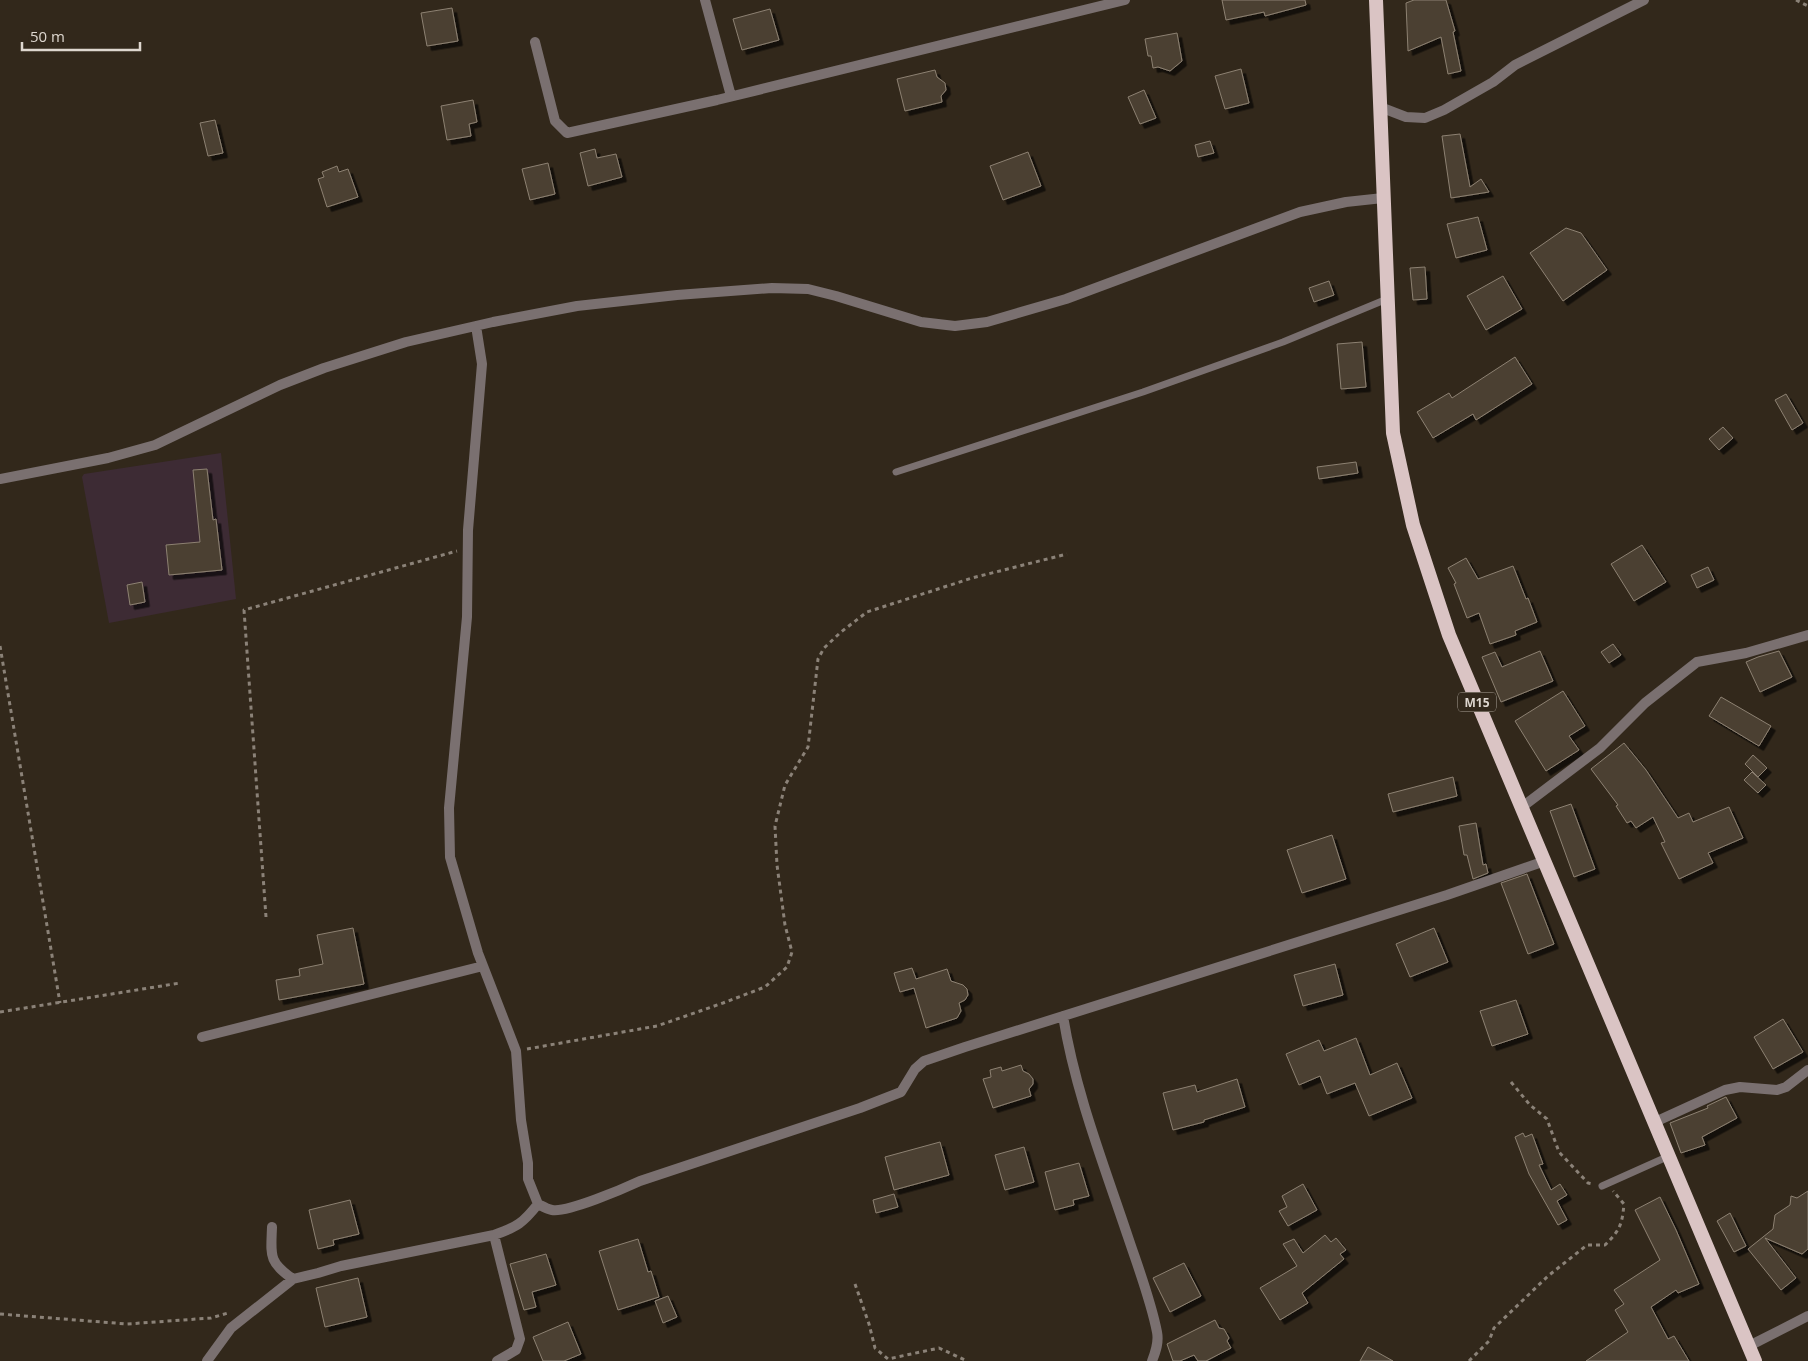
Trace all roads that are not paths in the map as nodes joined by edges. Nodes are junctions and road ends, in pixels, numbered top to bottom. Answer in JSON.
{"nodes":[{"id":1,"x":705,"y":0,"type":"edge"},
{"id":2,"x":1125,"y":0,"type":"edge"},
{"id":3,"x":1376,"y":0,"type":"edge"},
{"id":4,"x":1644,"y":0,"type":"edge"},
{"id":5,"x":535,"y":42,"type":"dead end"},
{"id":6,"x":731,"y":96,"type":"junction"},
{"id":7,"x":1380,"y":107,"type":"junction"},
{"id":8,"x":1383,"y":198,"type":"junction"},
{"id":9,"x":1387,"y":299,"type":"junction"},
{"id":10,"x":476,"y":326,"type":"junction"},
{"id":11,"x":896,"y":472,"type":"dead end"},
{"id":12,"x":0,"y":479,"type":"edge"},
{"id":13,"x":1808,"y":635,"type":"edge"},
{"id":14,"x":1522,"y":807,"type":"junction"},
{"id":15,"x":1544,"y":861,"type":"junction"},
{"id":16,"x":483,"y":966,"type":"junction"},
{"id":17,"x":1063,"y":1016,"type":"junction"},
{"id":18,"x":202,"y":1037,"type":"dead end"},
{"id":19,"x":1808,"y":1070,"type":"edge"},
{"id":20,"x":1655,"y":1122,"type":"junction"},
{"id":21,"x":1669,"y":1156,"type":"junction"},
{"id":22,"x":1602,"y":1186,"type":"road end"},
{"id":23,"x":538,"y":1204,"type":"junction"},
{"id":24,"x":272,"y":1226,"type":"dead end"},
{"id":25,"x":494,"y":1235,"type":"junction"},
{"id":26,"x":293,"y":1279,"type":"junction"},
{"id":27,"x":1808,"y":1316,"type":"edge"},
{"id":28,"x":1749,"y":1346,"type":"junction"},
{"id":29,"x":207,"y":1361,"type":"edge"},
{"id":30,"x":497,"y":1361,"type":"edge"},
{"id":31,"x":1152,"y":1361,"type":"edge"},
{"id":32,"x":1755,"y":1361,"type":"edge"}],
"edges":[{"from":1,"to":6,"type":"street"},
{"from":2,"to":6,"type":"street"},
{"from":3,"to":7,"type":"highway","number":"M15"},
{"from":4,"to":7,"type":"street"},
{"from":5,"to":6,"type":"street"},
{"from":7,"to":8,"type":"highway","number":"M15"},
{"from":8,"to":9,"type":"highway","number":"M15"},
{"from":8,"to":10,"type":"street"},
{"from":9,"to":11,"type":"lane"},
{"from":9,"to":14,"type":"highway","number":"M15"},
{"from":10,"to":12,"type":"street"},
{"from":10,"to":16,"type":"street"},
{"from":13,"to":14,"type":"street"},
{"from":14,"to":15,"type":"highway","number":"M15"},
{"from":15,"to":17,"type":"street"},
{"from":15,"to":20,"type":"highway","number":"M15"},
{"from":16,"to":18,"type":"street"},
{"from":16,"to":23,"type":"street"},
{"from":17,"to":23,"type":"street"},
{"from":17,"to":31,"type":"street"},
{"from":19,"to":20,"type":"street"},
{"from":20,"to":21,"type":"highway","number":"M15"},
{"from":21,"to":22,"type":"lane"},
{"from":21,"to":28,"type":"highway","number":"M15"},
{"from":23,"to":25,"type":"street"},
{"from":24,"to":26,"type":"street"},
{"from":25,"to":26,"type":"street"},
{"from":25,"to":30,"type":"street"},
{"from":26,"to":29,"type":"street"},
{"from":27,"to":28,"type":"street"},
{"from":28,"to":32,"type":"highway","number":"M15"}]}
